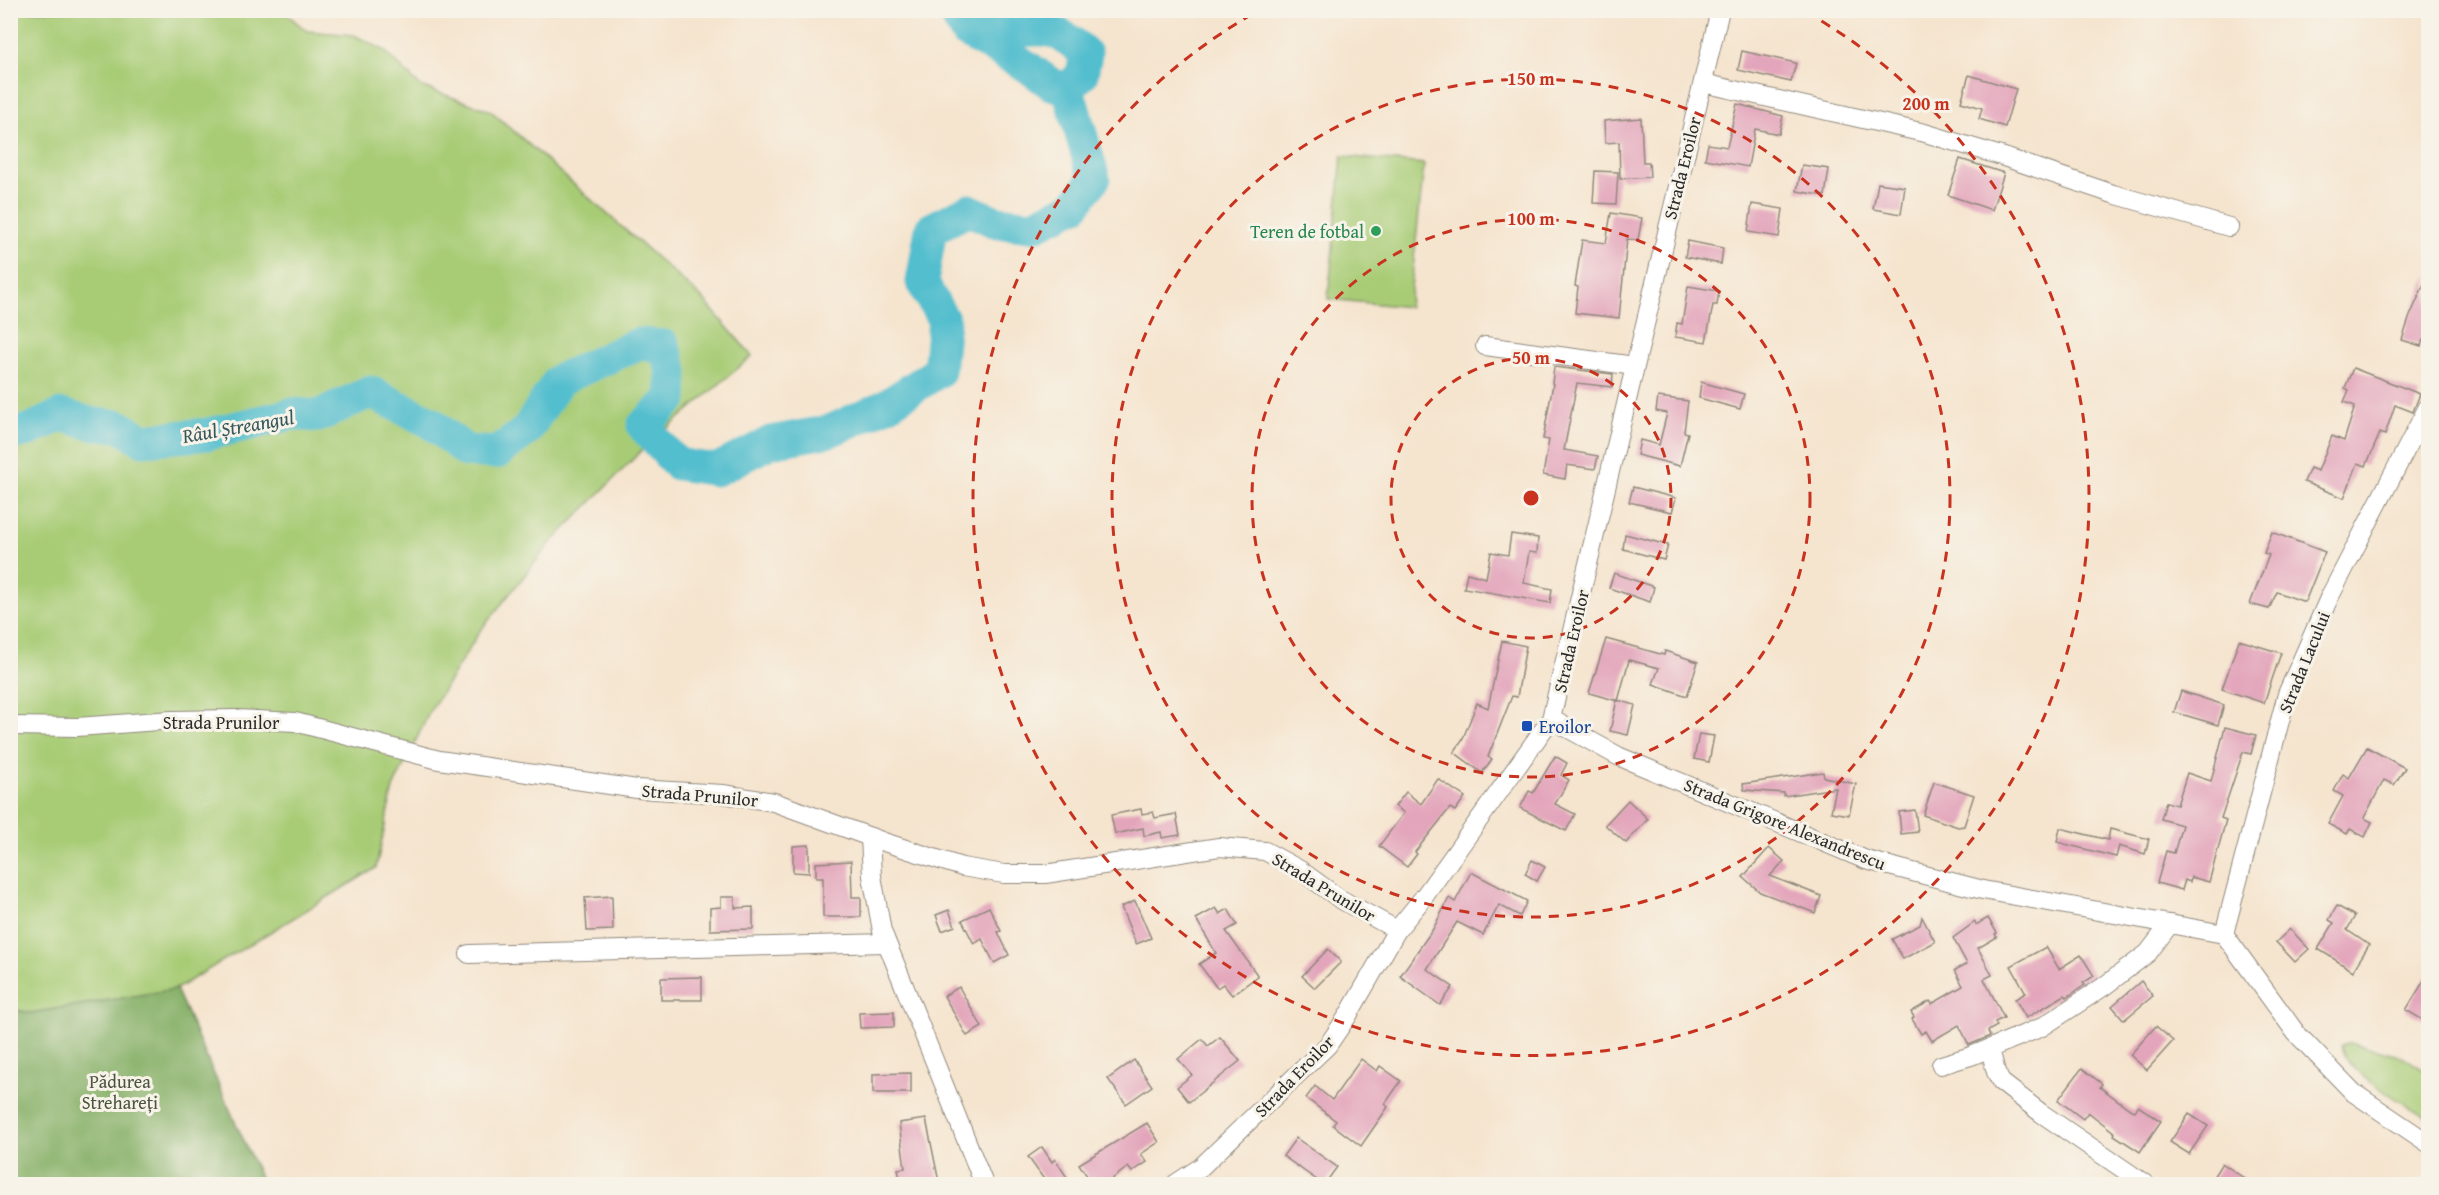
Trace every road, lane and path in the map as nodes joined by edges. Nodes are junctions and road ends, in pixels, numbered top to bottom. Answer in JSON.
{"nodes":[{"id":1,"x":1720,"y":10,"type":"edge"},
{"id":2,"x":1703,"y":83,"type":"junction"},
{"id":3,"x":2229,"y":227,"type":"dead end"},
{"id":4,"x":1485,"y":346,"type":"dead end"},
{"id":5,"x":1635,"y":366,"type":"junction"},
{"id":6,"x":2428,"y":407,"type":"edge"},
{"id":7,"x":1551,"y":719,"type":"junction"},
{"id":8,"x":10,"y":726,"type":"edge"},
{"id":9,"x":870,"y":837,"type":"junction"},
{"id":10,"x":2170,"y":924,"type":"junction"},
{"id":11,"x":1397,"y":930,"type":"junction"},
{"id":12,"x":2224,"y":934,"type":"junction"},
{"id":13,"x":886,"y":943,"type":"junction"},
{"id":14,"x":469,"y":954,"type":"dead end"},
{"id":15,"x":1990,"y":1049,"type":"junction"},
{"id":16,"x":1941,"y":1065,"type":"dead end"},
{"id":17,"x":2428,"y":1143,"type":"edge"},
{"id":18,"x":984,"y":1185,"type":"edge"},
{"id":19,"x":1175,"y":1185,"type":"edge"},
{"id":20,"x":2145,"y":1185,"type":"edge"}],
"edges":[{"from":1,"to":2,"type":"street","name":"Strada Eroilor"},
{"from":2,"to":3,"type":"street"},
{"from":2,"to":5,"type":"street","name":"Strada Eroilor"},
{"from":4,"to":5,"type":"street"},
{"from":5,"to":7,"type":"street","name":"Strada Eroilor"},
{"from":6,"to":12,"type":"street","name":"Strada Lacului"},
{"from":7,"to":10,"type":"street","name":"Strada Grigore Alexandrescu"},
{"from":7,"to":11,"type":"street","name":"Strada Eroilor"},
{"from":8,"to":9,"type":"street","name":"Strada Prunilor"},
{"from":9,"to":11,"type":"street","name":"Strada Prunilor"},
{"from":9,"to":13,"type":"street"},
{"from":10,"to":12,"type":"street","name":"Strada Grigore Alexandrescu"},
{"from":10,"to":15,"type":"street"},
{"from":11,"to":19,"type":"street","name":"Strada Eroilor"},
{"from":12,"to":17,"type":"street"},
{"from":13,"to":14,"type":"street"},
{"from":13,"to":18,"type":"street"},
{"from":15,"to":16,"type":"street"},
{"from":15,"to":20,"type":"street"}]}
